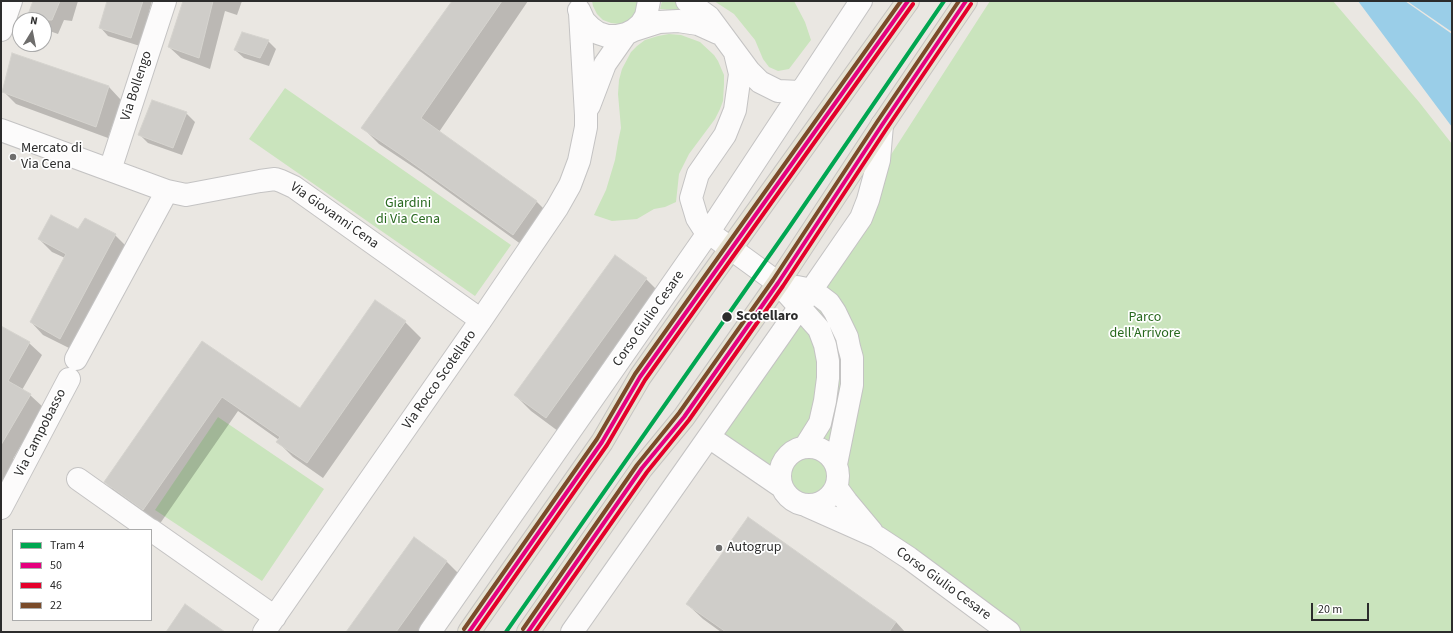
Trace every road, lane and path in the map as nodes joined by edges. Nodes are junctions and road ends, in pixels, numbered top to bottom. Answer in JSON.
{"nodes":[{"id":1,"x":11,"y":1,"type":"edge"},
{"id":2,"x":165,"y":1,"type":"edge"},
{"id":3,"x":649,"y":1,"type":"edge"},
{"id":4,"x":686,"y":1,"type":"edge"},
{"id":5,"x":861,"y":1,"type":"edge"},
{"id":6,"x":908,"y":1,"type":"edge"},
{"id":7,"x":966,"y":1,"type":"edge"},
{"id":8,"x":578,"y":5,"type":"edge"},
{"id":9,"x":1,"y":30,"type":"edge"},
{"id":10,"x":630,"y":32,"type":"junction"},
{"id":11,"x":729,"y":44,"type":"junction"},
{"id":12,"x":800,"y":92,"type":"junction"},
{"id":13,"x":586,"y":115,"type":"junction"},
{"id":14,"x":882,"y":125,"type":"junction"},
{"id":15,"x":1,"y":130,"type":"edge"},
{"id":16,"x":110,"y":170,"type":"junction"},
{"id":17,"x":167,"y":191,"type":"junction"},
{"id":18,"x":708,"y":233,"type":"junction"},
{"id":19,"x":730,"y":248,"type":"junction"},
{"id":20,"x":778,"y":283,"type":"junction"},
{"id":21,"x":812,"y":290,"type":"junction"},
{"id":22,"x":800,"y":307,"type":"junction"},
{"id":23,"x":481,"y":320,"type":"junction"},
{"id":24,"x":76,"y":359,"type":"dead end"},
{"id":25,"x":69,"y":379,"type":"dead end"},
{"id":26,"x":709,"y":437,"type":"junction"},
{"id":27,"x":805,"y":446,"type":"junction"},
{"id":28,"x":836,"y":464,"type":"junction"},
{"id":29,"x":78,"y":479,"type":"dead end"},
{"id":30,"x":782,"y":487,"type":"junction"},
{"id":31,"x":836,"y":487,"type":"junction"},
{"id":32,"x":805,"y":505,"type":"junction"},
{"id":33,"x":1,"y":508,"type":"edge"},
{"id":34,"x":150,"y":529,"type":"edge"},
{"id":35,"x":152,"y":531,"type":"edge"},
{"id":36,"x":877,"y":537,"type":"junction"},
{"id":37,"x":270,"y":624,"type":"edge"},
{"id":38,"x":430,"y":632,"type":"edge"},
{"id":39,"x":469,"y":632,"type":"edge"},
{"id":40,"x":528,"y":632,"type":"edge"},
{"id":41,"x":572,"y":632,"type":"edge"},
{"id":42,"x":1009,"y":632,"type":"edge"}],
"edges":[{"from":1,"to":9,"type":"street"},
{"from":2,"to":16,"type":"street","name":"Via Bollengo"},
{"from":3,"to":10,"type":"street","name":"Via Rocco Scotellaro"},
{"from":4,"to":11,"type":"street"},
{"from":5,"to":12,"type":"street","name":"Corso Giulio Cesare"},
{"from":6,"to":19,"type":"main road","name":"Corso Giulio Cesare"},
{"from":7,"to":14,"type":"main road"},
{"from":8,"to":10,"type":"street"},
{"from":8,"to":13,"type":"street","name":"Via Rocco Scotellaro"},
{"from":10,"to":11,"type":"street"},
{"from":10,"to":13,"type":"street","name":"Via Rocco Scotellaro"},
{"from":11,"to":12,"type":"street"},
{"from":11,"to":18,"type":"street"},
{"from":12,"to":18,"type":"street","name":"Corso Giulio Cesare"},
{"from":13,"to":23,"type":"street","name":"Via Rocco Scotellaro"},
{"from":14,"to":20,"type":"main road"},
{"from":14,"to":21,"type":"street"},
{"from":15,"to":16,"type":"street","name":"Via Giovanni Cena"},
{"from":16,"to":17,"type":"street","name":"Via Giovanni Cena"},
{"from":17,"to":23,"type":"street","name":"Via Giovanni Cena"},
{"from":17,"to":24,"type":"street"},
{"from":18,"to":19,"type":"street"},
{"from":18,"to":38,"type":"street","name":"Corso Giulio Cesare"},
{"from":19,"to":20,"type":"street"},
{"from":19,"to":39,"type":"main road","name":"Corso Giulio Cesare"},
{"from":20,"to":21,"type":"street"},
{"from":20,"to":22,"type":"street"},
{"from":20,"to":40,"type":"main road"},
{"from":21,"to":22,"type":"street"},
{"from":21,"to":28,"type":"street"},
{"from":22,"to":26,"type":"street"},
{"from":22,"to":27,"type":"street"},
{"from":23,"to":37,"type":"street","name":"Via Rocco Scotellaro"},
{"from":25,"to":33,"type":"street","name":"Via Campobasso"},
{"from":26,"to":30,"type":"street"},
{"from":26,"to":41,"type":"street"},
{"from":27,"to":28,"type":"street"},
{"from":27,"to":30,"type":"street"},
{"from":28,"to":31,"type":"street"},
{"from":29,"to":34,"type":"street"},
{"from":30,"to":32,"type":"street"},
{"from":31,"to":32,"type":"street"},
{"from":31,"to":36,"type":"street","name":"Corso Giulio Cesare"},
{"from":32,"to":36,"type":"street","name":"Corso Giulio Cesare"},
{"from":35,"to":37,"type":"street"},
{"from":36,"to":42,"type":"street","name":"Corso Giulio Cesare"}]}
